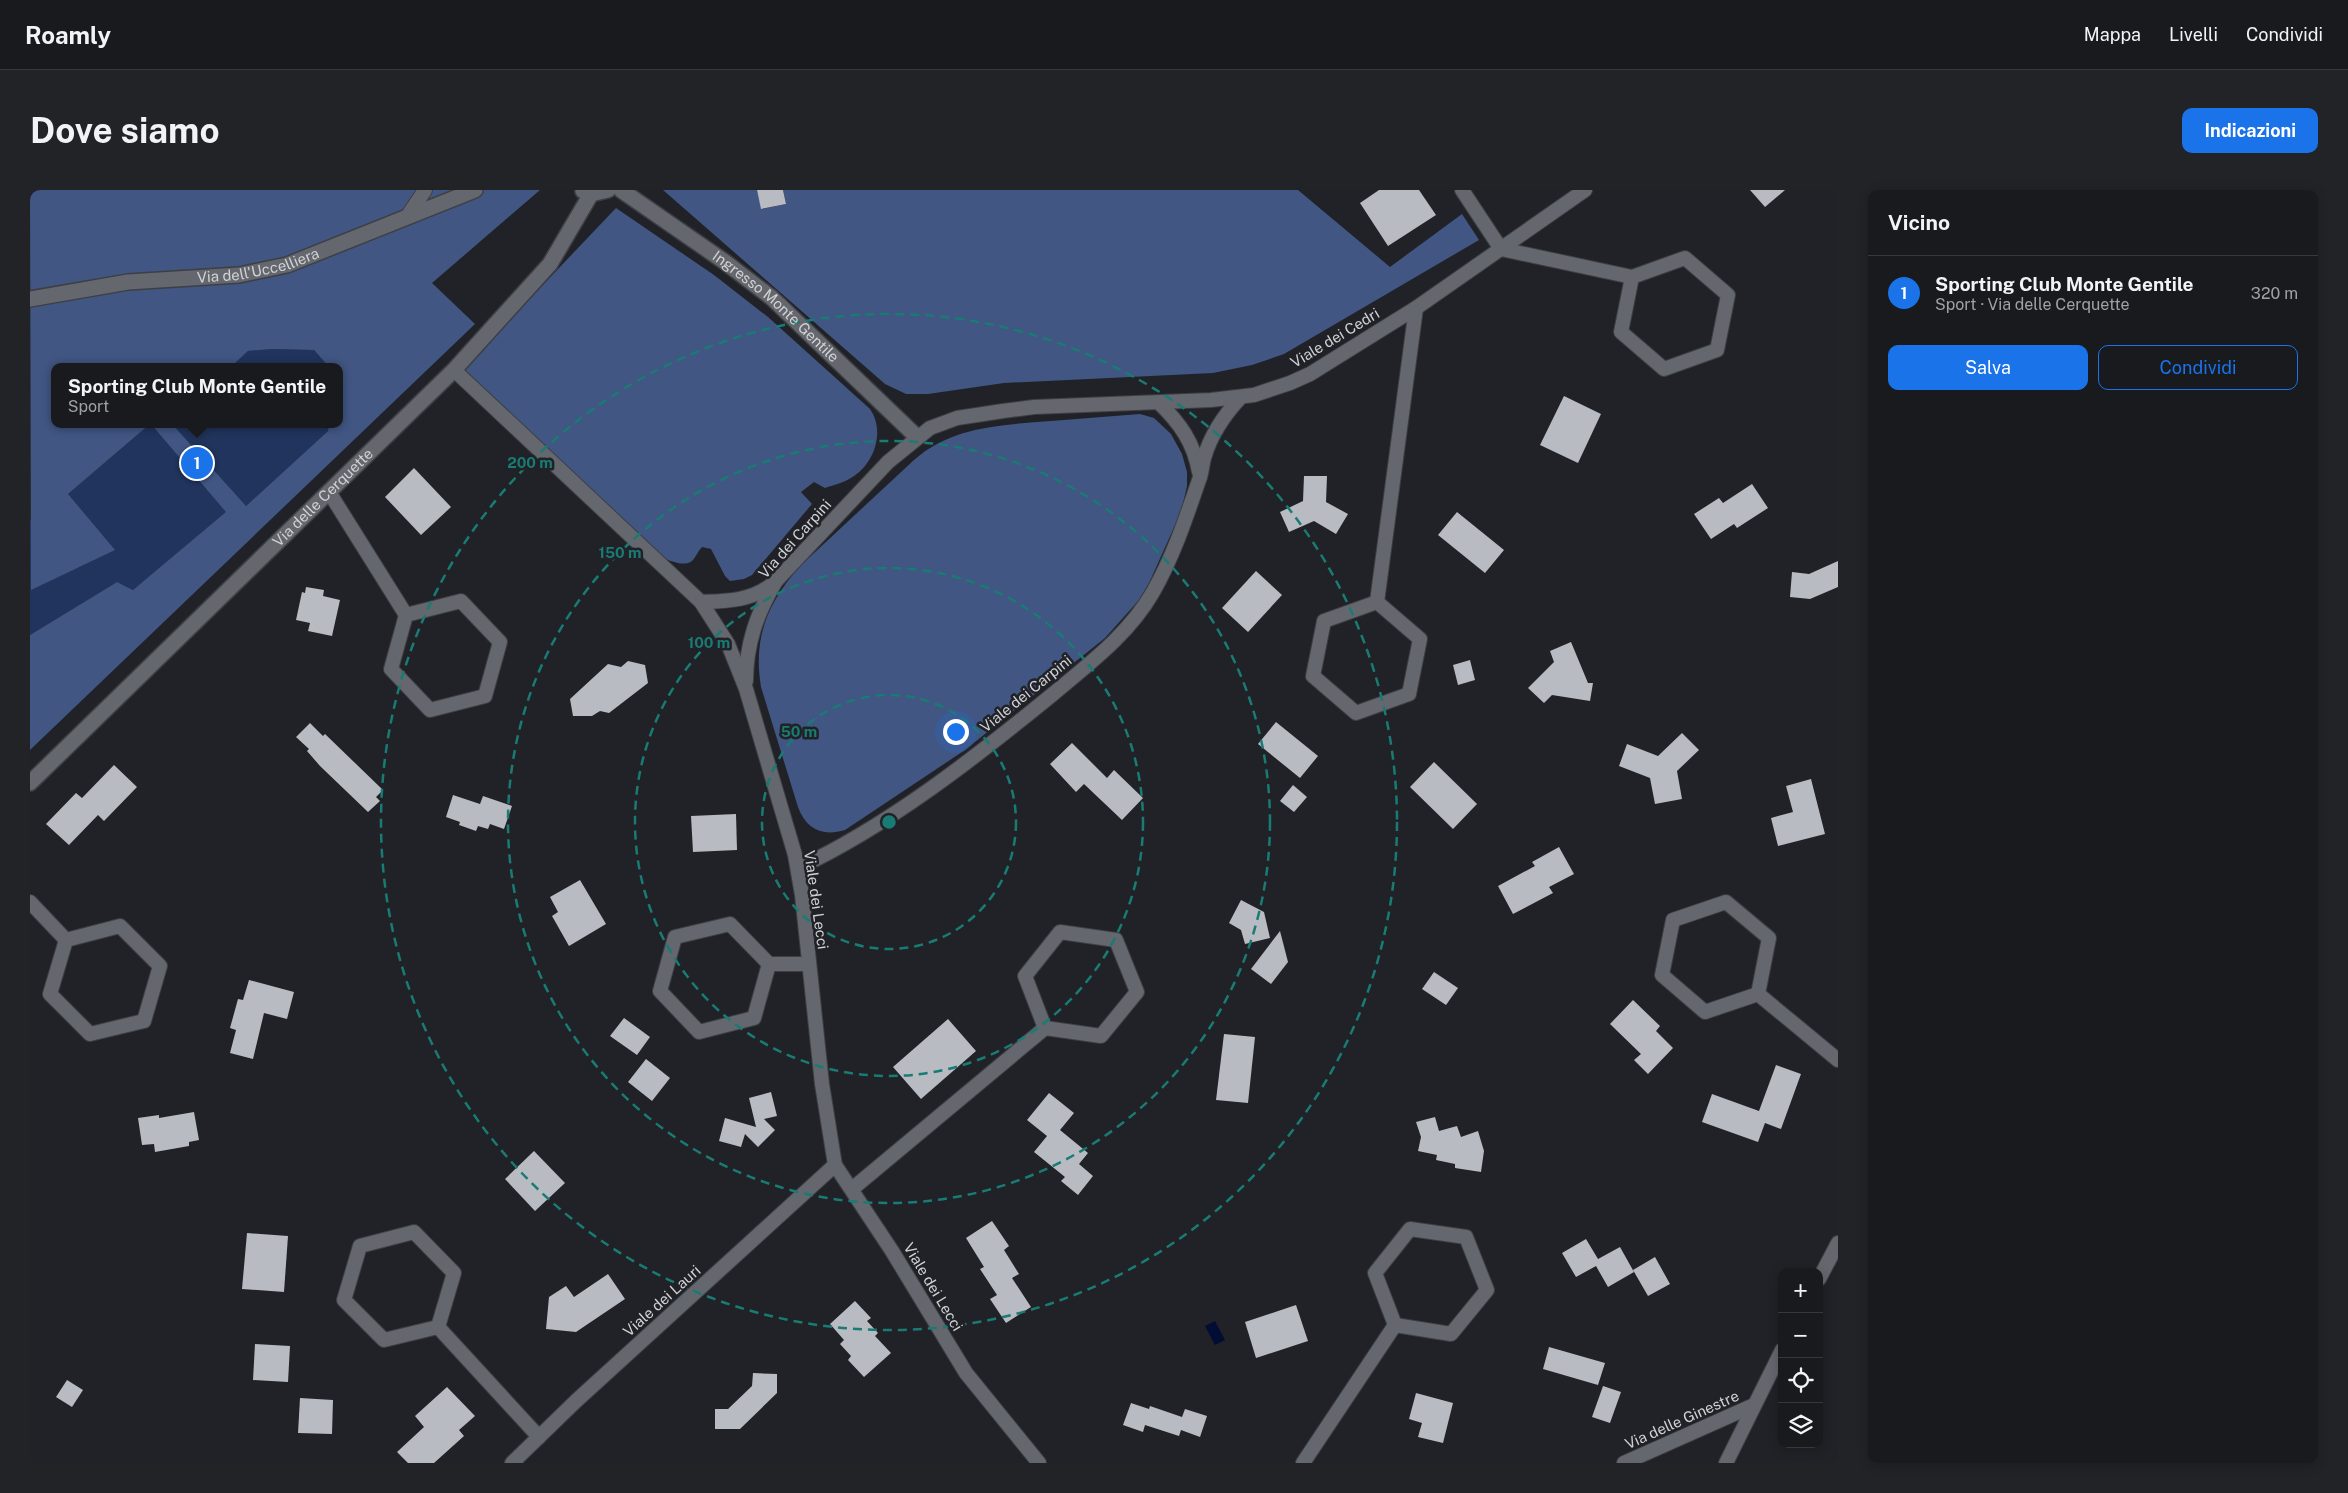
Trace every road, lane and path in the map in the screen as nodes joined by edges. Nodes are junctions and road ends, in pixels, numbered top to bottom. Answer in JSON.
{"nodes":[{"id":1,"x":425,"y":190,"type":"edge"},
{"id":2,"x":474,"y":190,"type":"edge"},
{"id":3,"x":608,"y":190,"type":"edge"},
{"id":4,"x":621,"y":190,"type":"edge"},
{"id":5,"x":1462,"y":190,"type":"edge"},
{"id":6,"x":1585,"y":190,"type":"edge"},
{"id":7,"x":586,"y":192,"type":"edge"},
{"id":8,"x":407,"y":217,"type":"junction"},
{"id":9,"x":1501,"y":249,"type":"junction"},
{"id":10,"x":1632,"y":277,"type":"junction"},
{"id":11,"x":30,"y":299,"type":"edge"},
{"id":12,"x":1416,"y":308,"type":"junction"},
{"id":13,"x":454,"y":370,"type":"junction"},
{"id":14,"x":1241,"y":397,"type":"junction"},
{"id":15,"x":1159,"y":403,"type":"junction"},
{"id":16,"x":917,"y":437,"type":"junction"},
{"id":17,"x":1200,"y":478,"type":"junction"},
{"id":18,"x":329,"y":492,"type":"junction"},
{"id":19,"x":776,"y":581,"type":"junction"},
{"id":20,"x":701,"y":602,"type":"junction"},
{"id":21,"x":1377,"y":602,"type":"junction"},
{"id":22,"x":406,"y":615,"type":"junction"},
{"id":23,"x":746,"y":689,"type":"junction"},
{"id":24,"x":30,"y":783,"type":"edge"},
{"id":25,"x":798,"y":868,"type":"junction"},
{"id":26,"x":30,"y":902,"type":"edge"},
{"id":27,"x":66,"y":940,"type":"junction"},
{"id":28,"x":769,"y":964,"type":"junction"},
{"id":29,"x":809,"y":964,"type":"junction"},
{"id":30,"x":1758,"y":994,"type":"junction"},
{"id":31,"x":1045,"y":1028,"type":"junction"},
{"id":32,"x":1838,"y":1060,"type":"edge"},
{"id":33,"x":835,"y":1164,"type":"junction"},
{"id":34,"x":852,"y":1188,"type":"junction"},
{"id":35,"x":1838,"y":1244,"type":"edge"},
{"id":36,"x":1823,"y":1272,"type":"edge"},
{"id":37,"x":1396,"y":1326,"type":"junction"},
{"id":38,"x":438,"y":1327,"type":"junction"},
{"id":39,"x":1778,"y":1357,"type":"edge"},
{"id":40,"x":1752,"y":1406,"type":"junction"},
{"id":41,"x":539,"y":1437,"type":"junction"},
{"id":42,"x":512,"y":1463,"type":"edge"},
{"id":43,"x":1039,"y":1463,"type":"edge"},
{"id":44,"x":1304,"y":1463,"type":"edge"},
{"id":45,"x":1624,"y":1463,"type":"edge"},
{"id":46,"x":1726,"y":1463,"type":"edge"}],
"edges":[{"from":1,"to":8,"type":"street"},
{"from":2,"to":8,"type":"street","name":"Via dell'Uccelliera"},
{"from":3,"to":7,"type":"street"},
{"from":4,"to":16,"type":"street","name":"Ingresso Monte Gentile"},
{"from":5,"to":9,"type":"street"},
{"from":6,"to":9,"type":"street","name":"Viale dei Cedri"},
{"from":7,"to":13,"type":"street","name":"Via delle Cerquette"},
{"from":8,"to":11,"type":"street","name":"Via dell'Uccelliera"},
{"from":9,"to":10,"type":"street"},
{"from":9,"to":12,"type":"street","name":"Viale dei Cedri"},
{"from":10,"to":10,"type":"street"},
{"from":12,"to":14,"type":"street","name":"Viale dei Cedri"},
{"from":12,"to":21,"type":"street"},
{"from":13,"to":18,"type":"street","name":"Via delle Cerquette"},
{"from":13,"to":20,"type":"street","name":"Viale dei Lecci"},
{"from":14,"to":15,"type":"street","name":"Viale dei Cedri"},
{"from":14,"to":17,"type":"street","name":"Viale dei Carpini"},
{"from":15,"to":16,"type":"street","name":"Viale dei Cedri"},
{"from":15,"to":17,"type":"street"},
{"from":16,"to":19,"type":"street","name":"Via dei Carpini"},
{"from":17,"to":25,"type":"street","name":"Viale dei Carpini"},
{"from":18,"to":22,"type":"street"},
{"from":18,"to":24,"type":"street","name":"Via delle Cerquette"},
{"from":19,"to":20,"type":"street"},
{"from":19,"to":23,"type":"street","name":"Via dei Carpini"},
{"from":20,"to":23,"type":"street","name":"Viale dei Lecci"},
{"from":21,"to":21,"type":"street"},
{"from":22,"to":22,"type":"street"},
{"from":23,"to":25,"type":"street","name":"Viale dei Lecci"},
{"from":25,"to":29,"type":"street","name":"Viale dei Lecci"},
{"from":26,"to":27,"type":"street"},
{"from":27,"to":27,"type":"street"},
{"from":28,"to":28,"type":"street"},
{"from":28,"to":29,"type":"street"},
{"from":29,"to":33,"type":"street","name":"Viale dei Lecci"},
{"from":30,"to":30,"type":"street"},
{"from":30,"to":32,"type":"street"},
{"from":31,"to":31,"type":"street"},
{"from":31,"to":34,"type":"street"},
{"from":33,"to":34,"type":"street","name":"Viale dei Lecci"},
{"from":33,"to":41,"type":"street","name":"Viale dei Lauri"},
{"from":34,"to":43,"type":"street","name":"Viale dei Lecci"},
{"from":35,"to":36,"type":"street"},
{"from":37,"to":37,"type":"street"},
{"from":37,"to":44,"type":"street"},
{"from":38,"to":38,"type":"street"},
{"from":38,"to":41,"type":"street"},
{"from":39,"to":40,"type":"street"},
{"from":40,"to":45,"type":"street","name":"Via delle Ginestre"},
{"from":40,"to":46,"type":"street"},
{"from":41,"to":42,"type":"street","name":"Viale dei Lauri"}]}
